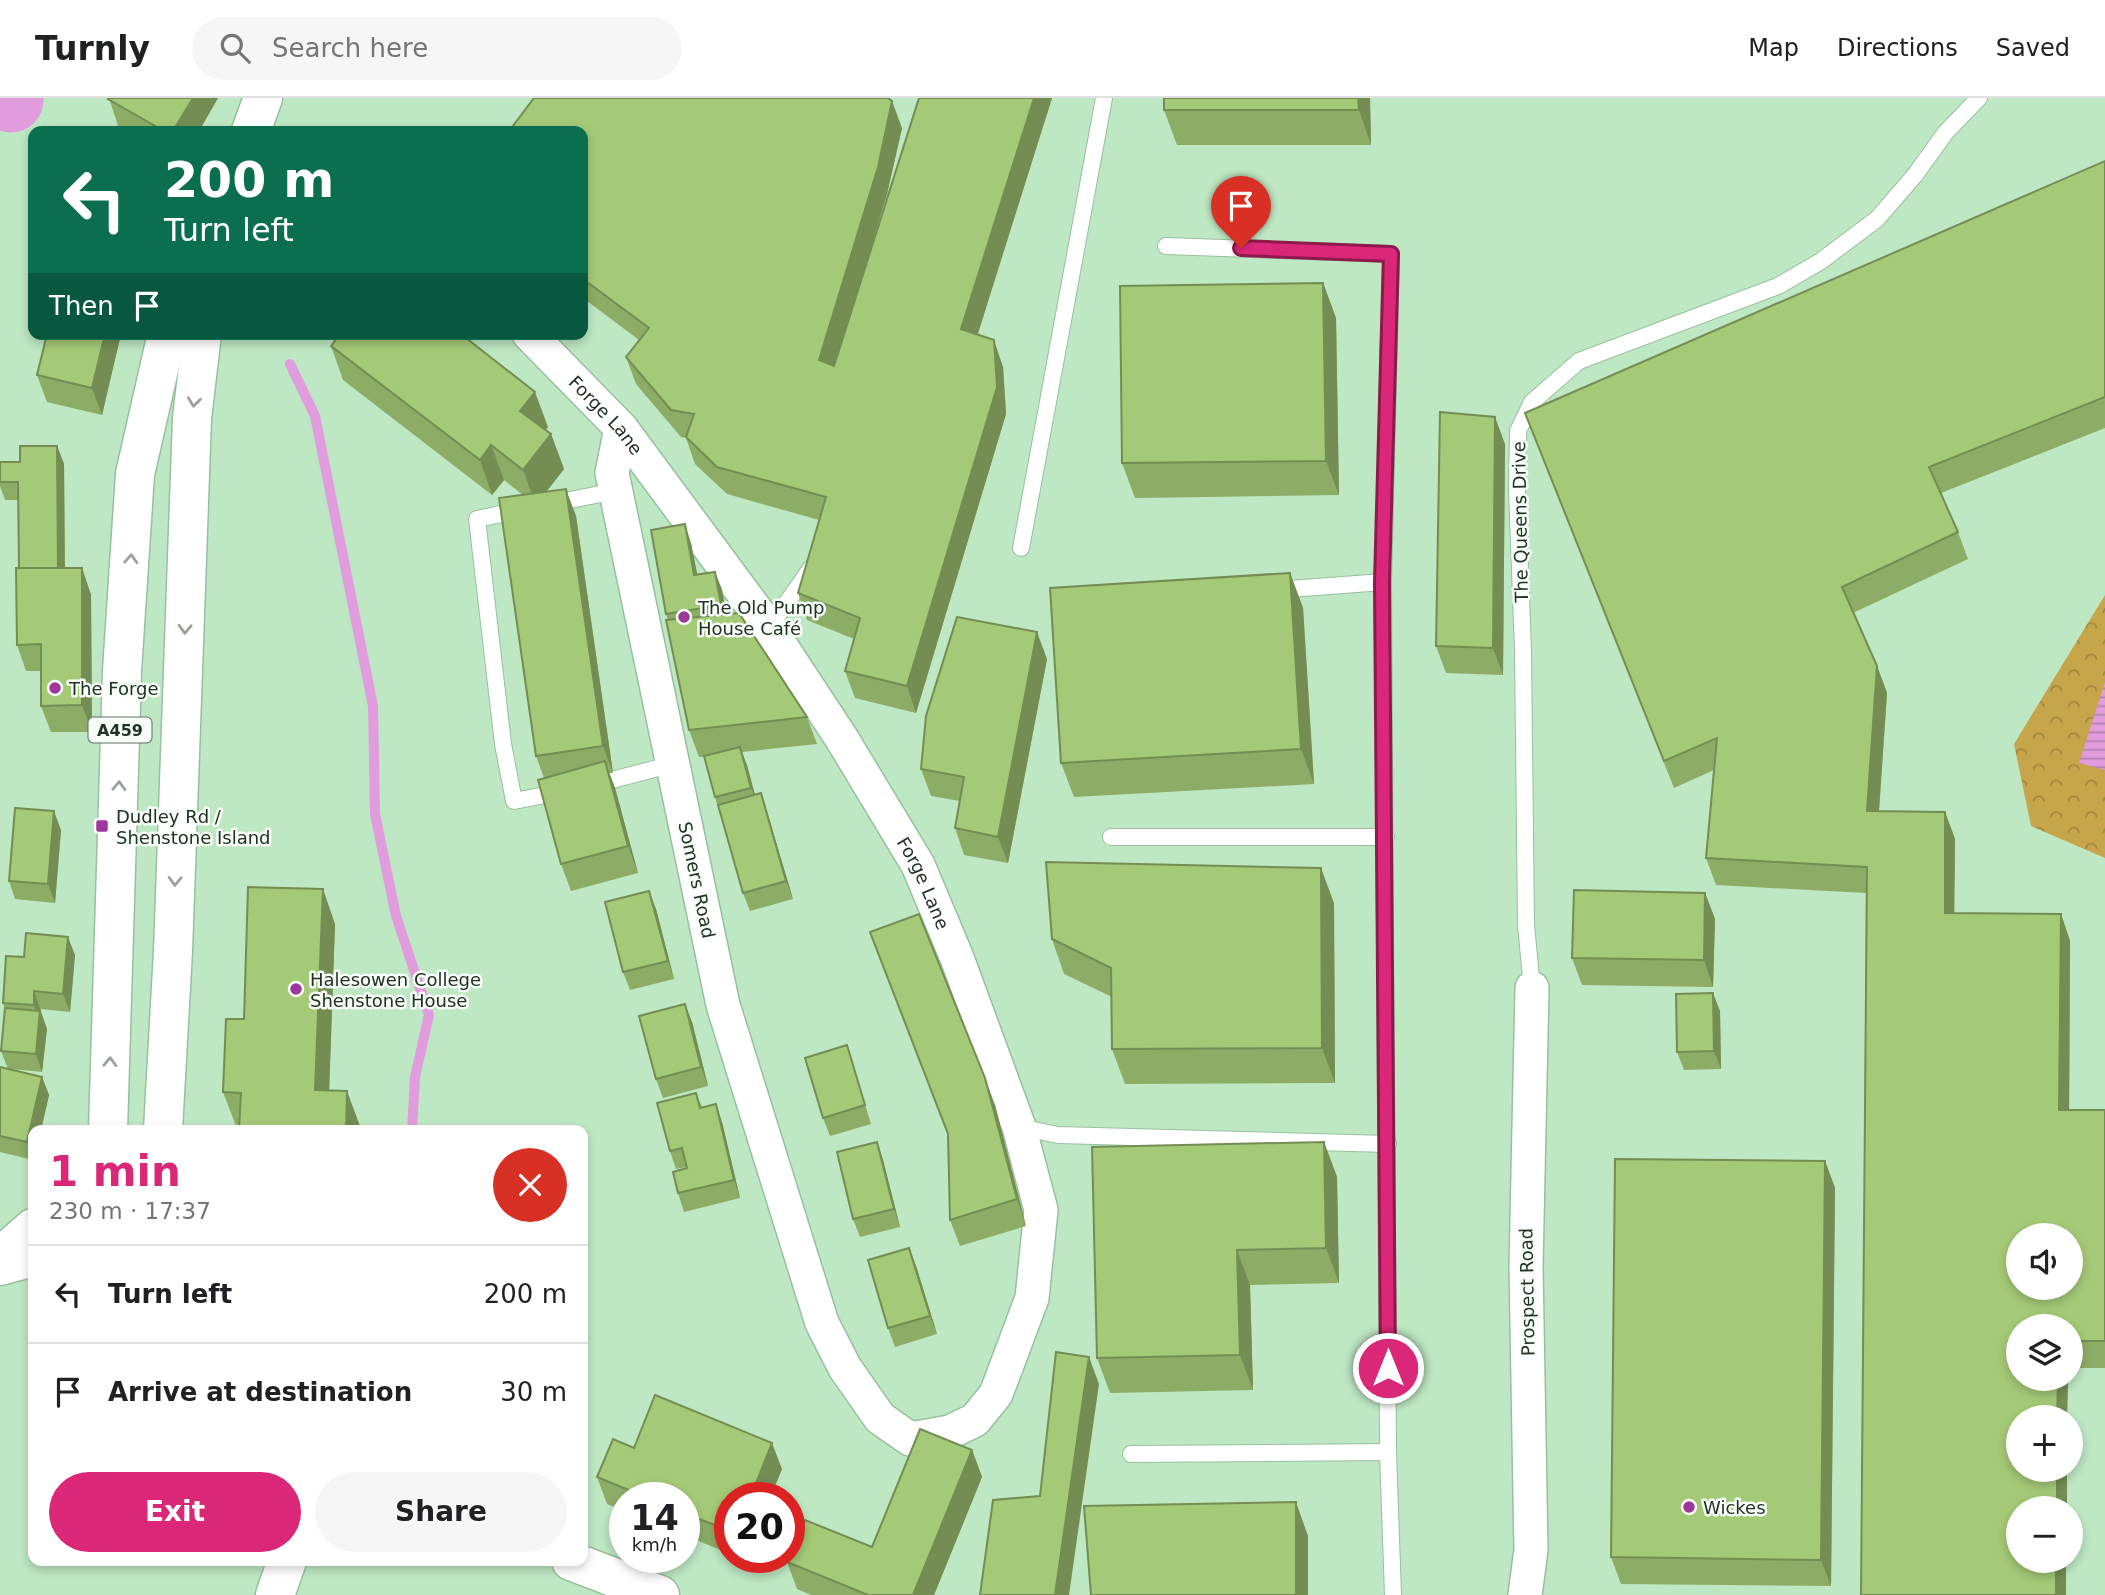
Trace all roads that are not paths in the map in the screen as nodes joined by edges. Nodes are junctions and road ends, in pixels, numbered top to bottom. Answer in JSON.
{"nodes":[{"id":1,"x":262,"y":98,"type":"edge"},
{"id":2,"x":1104,"y":98,"type":"edge"},
{"id":3,"x":1979,"y":98,"type":"edge"},
{"id":4,"x":253,"y":126,"type":"edge"},
{"id":5,"x":1166,"y":246,"type":"dead end"},
{"id":6,"x":166,"y":340,"type":"edge"},
{"id":7,"x":201,"y":340,"type":"edge"},
{"id":8,"x":534,"y":340,"type":"edge"},
{"id":9,"x":621,"y":428,"type":"junction"},
{"id":10,"x":616,"y":491,"type":"junction"},
{"id":11,"x":1021,"y":548,"type":"dead end"},
{"id":12,"x":811,"y":568,"type":"edge"},
{"id":13,"x":1382,"y":582,"type":"junction"},
{"id":14,"x":1260,"y":591,"type":"edge"},
{"id":15,"x":769,"y":628,"type":"junction"},
{"id":16,"x":673,"y":764,"type":"junction"},
{"id":17,"x":1111,"y":837,"type":"dead end"},
{"id":18,"x":1386,"y":837,"type":"junction"},
{"id":19,"x":1532,"y":988,"type":"joint"},
{"id":20,"x":108,"y":1125,"type":"edge"},
{"id":21,"x":163,"y":1125,"type":"edge"},
{"id":22,"x":1019,"y":1127,"type":"junction"},
{"id":23,"x":1388,"y":1144,"type":"junction"},
{"id":24,"x":28,"y":1232,"type":"edge"},
{"id":25,"x":0,"y":1256,"type":"edge"},
{"id":26,"x":28,"y":1258,"type":"edge"},
{"id":27,"x":0,"y":1266,"type":"edge"},
{"id":28,"x":880,"y":1418,"type":"joint"},
{"id":29,"x":1388,"y":1452,"type":"junction"},
{"id":30,"x":1131,"y":1454,"type":"dead end"},
{"id":31,"x":584,"y":1566,"type":"edge"},
{"id":32,"x":660,"y":1595,"type":"edge"},
{"id":33,"x":1393,"y":1595,"type":"edge"},
{"id":34,"x":1525,"y":1595,"type":"edge"}],
"edges":[{"from":1,"to":4,"type":"main road"},
{"from":2,"to":11,"type":"lane"},
{"from":3,"to":19,"type":"lane","name":"The Queens Drive"},
{"from":5,"to":13,"type":"lane"},
{"from":20,"to":6,"type":"main road","number":"A459","one_way":true},
{"from":7,"to":21,"type":"main road","one_way":true},
{"from":8,"to":9,"type":"street","name":"Forge Lane"},
{"from":9,"to":10,"type":"street","name":"Somers Road"},
{"from":9,"to":15,"type":"street","name":"Forge Lane"},
{"from":10,"to":16,"type":"street","name":"Somers Road"},
{"from":10,"to":16,"type":"lane"},
{"from":12,"to":15,"type":"lane"},
{"from":13,"to":14,"type":"lane"},
{"from":13,"to":18,"type":"lane"},
{"from":15,"to":22,"type":"street","name":"Forge Lane"},
{"from":16,"to":28,"type":"street","name":"Somers Road"},
{"from":17,"to":18,"type":"lane"},
{"from":18,"to":23,"type":"lane"},
{"from":19,"to":34,"type":"street","name":"Prospect Road"},
{"from":22,"to":23,"type":"lane"},
{"from":22,"to":28,"type":"street","name":"Forge Lane"},
{"from":23,"to":29,"type":"lane"},
{"from":24,"to":25,"type":"main road"},
{"from":26,"to":27,"type":"main road"},
{"from":29,"to":30,"type":"lane"},
{"from":29,"to":33,"type":"lane"},
{"from":31,"to":32,"type":"main road"}]}
